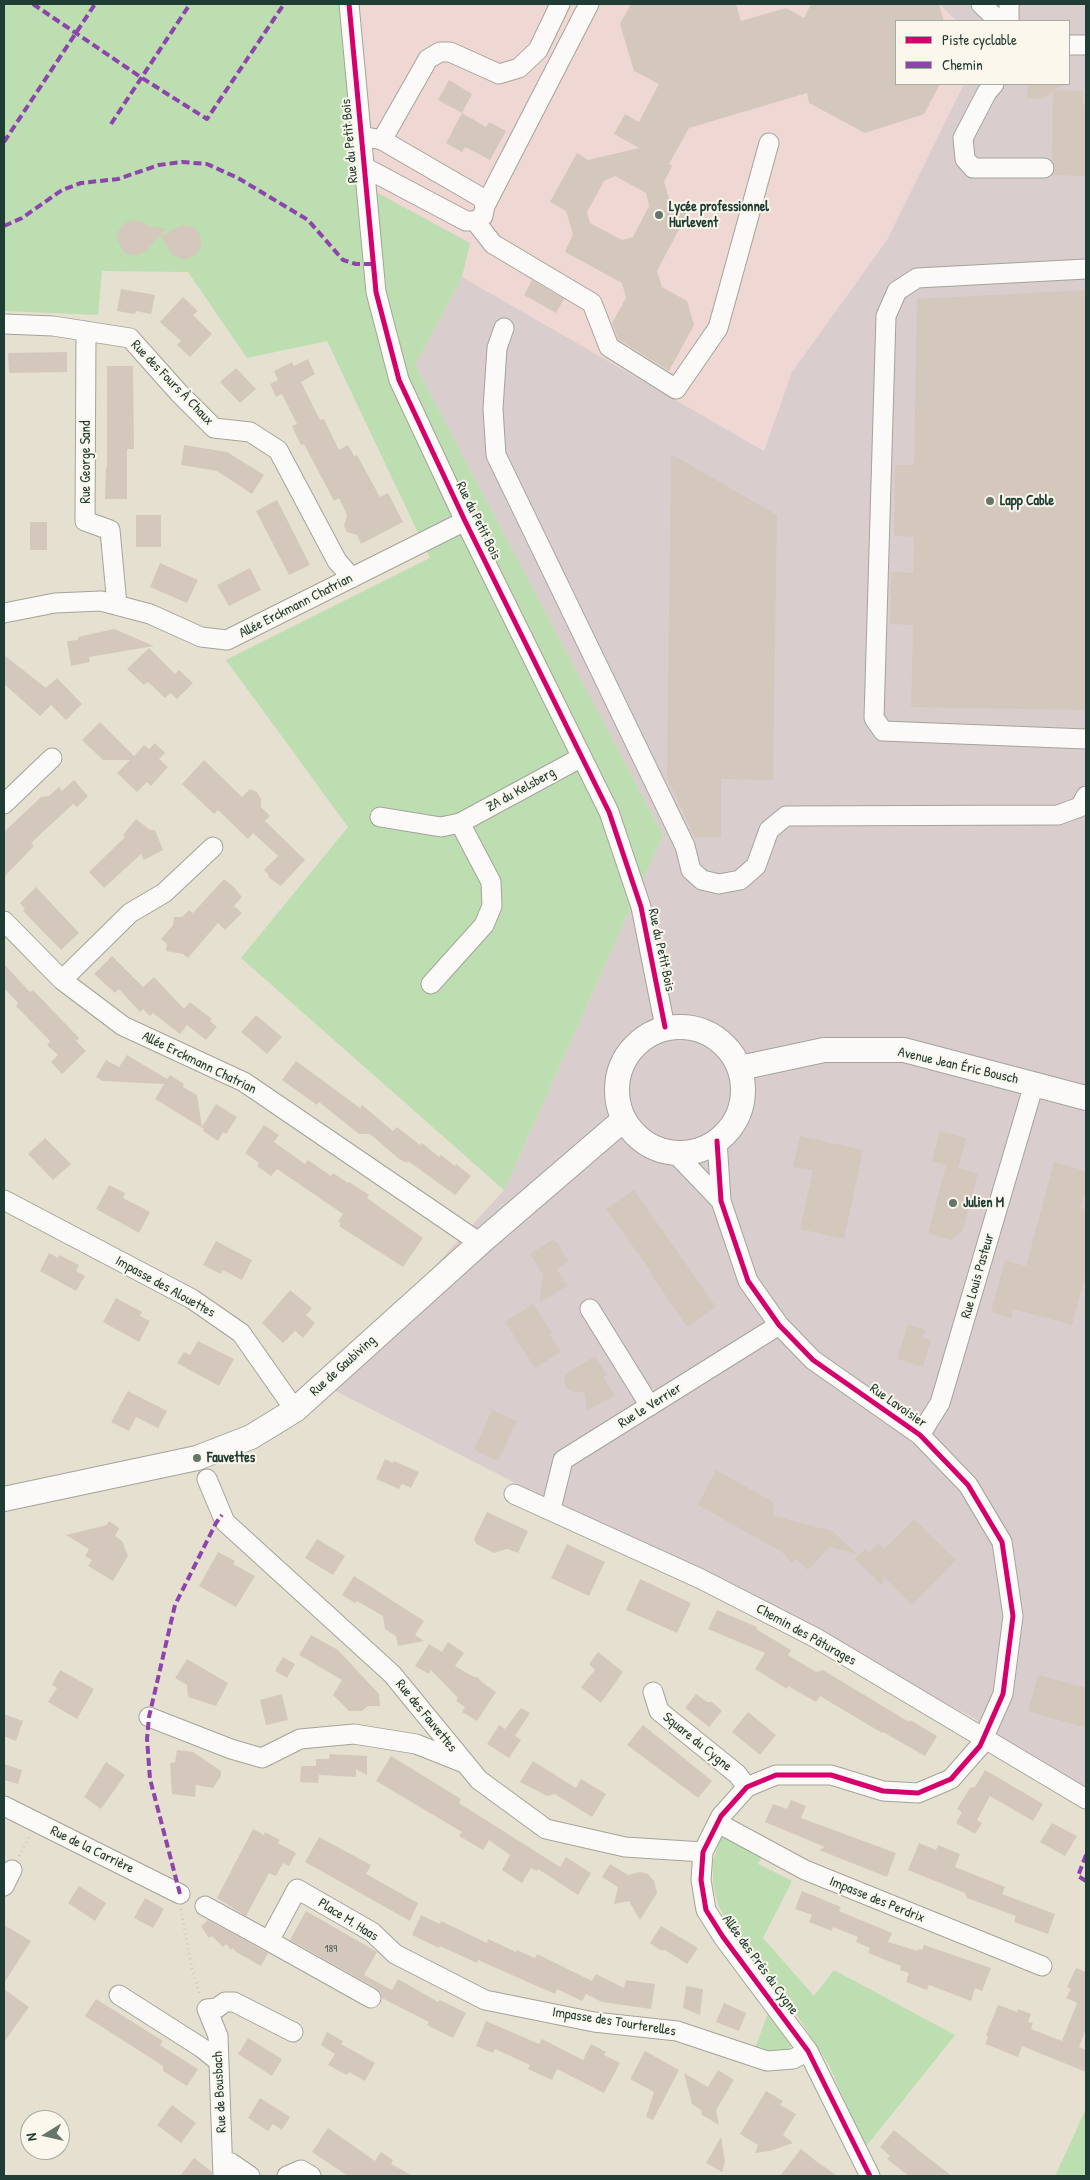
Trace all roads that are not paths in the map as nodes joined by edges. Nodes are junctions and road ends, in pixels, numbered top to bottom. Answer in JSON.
{"nodes":[{"id":1,"x":348,"y":4,"type":"edge"},
{"id":2,"x":560,"y":4,"type":"edge"},
{"id":3,"x":589,"y":4,"type":"edge"},
{"id":4,"x":981,"y":4,"type":"edge"},
{"id":5,"x":1009,"y":4,"type":"edge"},
{"id":6,"x":998,"y":20,"type":"edge"},
{"id":7,"x":1009,"y":20,"type":"edge"},
{"id":8,"x":1070,"y":45,"type":"edge"},
{"id":9,"x":1086,"y":45,"type":"edge"},
{"id":10,"x":993,"y":85,"type":"edge"},
{"id":11,"x":361,"y":136,"type":"junction"},
{"id":12,"x":382,"y":140,"type":"junction"},
{"id":13,"x":769,"y":143,"type":"dead end"},
{"id":14,"x":364,"y":167,"type":"junction"},
{"id":15,"x":1044,"y":168,"type":"dead end"},
{"id":16,"x":480,"y":214,"type":"junction"},
{"id":17,"x":1086,"y":269,"type":"edge"},
{"id":18,"x":4,"y":324,"type":"edge"},
{"id":19,"x":504,"y":328,"type":"dead end"},
{"id":20,"x":86,"y":331,"type":"junction"},
{"id":21,"x":465,"y":521,"type":"junction"},
{"id":22,"x":352,"y":578,"type":"junction"},
{"id":23,"x":117,"y":605,"type":"junction"},
{"id":24,"x":4,"y":613,"type":"edge"},
{"id":25,"x":1086,"y":740,"type":"edge"},
{"id":26,"x":582,"y":757,"type":"junction"},
{"id":27,"x":52,"y":758,"type":"dead end"},
{"id":28,"x":1086,"y":796,"type":"edge"},
{"id":29,"x":4,"y":804,"type":"edge"},
{"id":30,"x":380,"y":816,"type":"dead end"},
{"id":31,"x":460,"y":823,"type":"junction"},
{"id":32,"x":212,"y":847,"type":"dead end"},
{"id":33,"x":4,"y":921,"type":"edge"},
{"id":34,"x":62,"y":980,"type":"junction"},
{"id":35,"x":431,"y":984,"type":"dead end"},
{"id":36,"x":665,"y":1027,"type":"junction"},
{"id":37,"x":740,"y":1068,"type":"junction"},
{"id":38,"x":1034,"y":1084,"type":"junction"},
{"id":39,"x":1086,"y":1098,"type":"edge"},
{"id":40,"x":624,"y":1120,"type":"junction"},
{"id":41,"x":717,"y":1141,"type":"junction"},
{"id":42,"x":676,"y":1154,"type":"junction"},
{"id":43,"x":4,"y":1200,"type":"edge"},
{"id":44,"x":721,"y":1201,"type":"junction"},
{"id":45,"x":480,"y":1243,"type":"junction"},
{"id":46,"x":590,"y":1309,"type":"dead end"},
{"id":47,"x":779,"y":1325,"type":"junction"},
{"id":48,"x":650,"y":1406,"type":"junction"},
{"id":49,"x":295,"y":1410,"type":"junction"},
{"id":50,"x":920,"y":1435,"type":"junction"},
{"id":51,"x":207,"y":1479,"type":"dead end"},
{"id":52,"x":514,"y":1494,"type":"dead end"},
{"id":53,"x":4,"y":1500,"type":"edge"},
{"id":54,"x":551,"y":1509,"type":"junction"},
{"id":55,"x":654,"y":1692,"type":"dead end"},
{"id":56,"x":149,"y":1717,"type":"dead end"},
{"id":57,"x":984,"y":1739,"type":"junction"},
{"id":58,"x":465,"y":1764,"type":"junction"},
{"id":59,"x":747,"y":1787,"type":"junction"},
{"id":60,"x":1086,"y":1799,"type":"edge"},
{"id":61,"x":4,"y":1806,"type":"edge"},
{"id":62,"x":718,"y":1823,"type":"junction"},
{"id":63,"x":703,"y":1852,"type":"junction"},
{"id":64,"x":180,"y":1894,"type":"road end"},
{"id":65,"x":205,"y":1906,"type":"dead end"},
{"id":66,"x":269,"y":1941,"type":"junction"},
{"id":67,"x":395,"y":1954,"type":"joint"},
{"id":68,"x":1042,"y":1966,"type":"dead end"},
{"id":69,"x":119,"y":1995,"type":"dead end"},
{"id":70,"x":372,"y":1998,"type":"dead end"},
{"id":71,"x":293,"y":2032,"type":"dead end"},
{"id":72,"x":808,"y":2051,"type":"junction"},
{"id":73,"x":218,"y":2061,"type":"junction"},
{"id":74,"x":224,"y":2169,"type":"edge"},
{"id":75,"x":250,"y":2176,"type":"edge"},
{"id":76,"x":287,"y":2176,"type":"edge"},
{"id":77,"x":311,"y":2176,"type":"edge"},
{"id":78,"x":870,"y":2176,"type":"edge"}],
"edges":[{"from":1,"to":11,"type":"street","name":"Rue du Petit Bois"},
{"from":2,"to":12,"type":"street"},
{"from":3,"to":16,"type":"street"},
{"from":4,"to":6,"type":"street"},
{"from":5,"to":7,"type":"street"},
{"from":8,"to":9,"type":"street"},
{"from":10,"to":15,"type":"street"},
{"from":11,"to":12,"type":"street"},
{"from":11,"to":14,"type":"street","name":"Rue du Petit Bois"},
{"from":12,"to":16,"type":"street"},
{"from":13,"to":16,"type":"street"},
{"from":14,"to":16,"type":"street"},
{"from":14,"to":21,"type":"street","name":"Rue du Petit Bois"},
{"from":17,"to":25,"type":"street"},
{"from":18,"to":20,"type":"street","name":"Rue des Fours À Chaux"},
{"from":19,"to":28,"type":"street"},
{"from":20,"to":22,"type":"street","name":"Rue des Fours À Chaux"},
{"from":20,"to":23,"type":"street","name":"Rue George Sand"},
{"from":21,"to":22,"type":"street","name":"Allée Erckmann Chatrian"},
{"from":21,"to":26,"type":"street","name":"Rue du Petit Bois"},
{"from":22,"to":23,"type":"street","name":"Allée Erckmann Chatrian"},
{"from":23,"to":24,"type":"street","name":"Allée Erckmann Chatrian"},
{"from":26,"to":31,"type":"street","name":"ZA du Kelsberg"},
{"from":26,"to":36,"type":"street","name":"Rue du Petit Bois"},
{"from":27,"to":29,"type":"street"},
{"from":30,"to":31,"type":"street","name":"ZA du Kelsberg"},
{"from":31,"to":35,"type":"street"},
{"from":32,"to":34,"type":"street"},
{"from":33,"to":34,"type":"street","name":"Allée Erckmann Chatrian"},
{"from":34,"to":45,"type":"street","name":"Allée Erckmann Chatrian"},
{"from":36,"to":37,"type":"main road"},
{"from":36,"to":40,"type":"main road"},
{"from":37,"to":38,"type":"main road","name":"Avenue Jean Éric Bousch"},
{"from":37,"to":41,"type":"main road"},
{"from":38,"to":39,"type":"main road","name":"Avenue Jean Éric Bousch"},
{"from":38,"to":50,"type":"street","name":"Rue Louis Pasteur"},
{"from":40,"to":42,"type":"main road"},
{"from":40,"to":45,"type":"main road","name":"Rue de Gaubiving"},
{"from":41,"to":42,"type":"main road"},
{"from":41,"to":44,"type":"street","name":"Rue Lavoisier"},
{"from":42,"to":44,"type":"street","name":"Rue Lavoisier"},
{"from":43,"to":49,"type":"street","name":"Impasse des Alouettes"},
{"from":44,"to":47,"type":"street","name":"Rue Lavoisier"},
{"from":45,"to":49,"type":"main road","name":"Rue de Gaubiving"},
{"from":46,"to":48,"type":"street"},
{"from":47,"to":48,"type":"street","name":"Rue le Verrier"},
{"from":47,"to":50,"type":"street","name":"Rue Lavoisier"},
{"from":48,"to":54,"type":"street","name":"Rue le Verrier"},
{"from":49,"to":53,"type":"main road","name":"Rue de Gaubiving"},
{"from":50,"to":57,"type":"street","name":"Rue Lavoisier"},
{"from":51,"to":58,"type":"street","name":"Rue des Fauvettes"},
{"from":52,"to":54,"type":"street","name":"Chemin des Pâturages"},
{"from":54,"to":57,"type":"street","name":"Chemin des Pâturages"},
{"from":55,"to":59,"type":"street","name":"Square du Cygne"},
{"from":56,"to":58,"type":"street"},
{"from":57,"to":59,"type":"street","name":"Allée des Prés du Cygne"},
{"from":57,"to":60,"type":"street","name":"Chemin des Pâturages"},
{"from":58,"to":63,"type":"street","name":"Rue des Fauvettes"},
{"from":59,"to":62,"type":"street","name":"Allée des Prés du Cygne"},
{"from":61,"to":64,"type":"street","name":"Rue de la Carrière"},
{"from":62,"to":63,"type":"street","name":"Allée des Prés du Cygne"},
{"from":62,"to":68,"type":"street","name":"Impasse des Perdrix"},
{"from":63,"to":72,"type":"street","name":"Allée des Prés du Cygne"},
{"from":65,"to":66,"type":"street"},
{"from":66,"to":67,"type":"street","name":"Place M. Haas"},
{"from":66,"to":70,"type":"street"},
{"from":67,"to":72,"type":"street","name":"Impasse des Tourterelles"},
{"from":69,"to":73,"type":"street"},
{"from":71,"to":73,"type":"street","name":"Rue de Bousbach"},
{"from":72,"to":78,"type":"street","name":"Allée des Prés du Cygne"},
{"from":73,"to":74,"type":"street","name":"Rue de Bousbach"},
{"from":74,"to":75,"type":"street"},
{"from":76,"to":77,"type":"street"}]}
